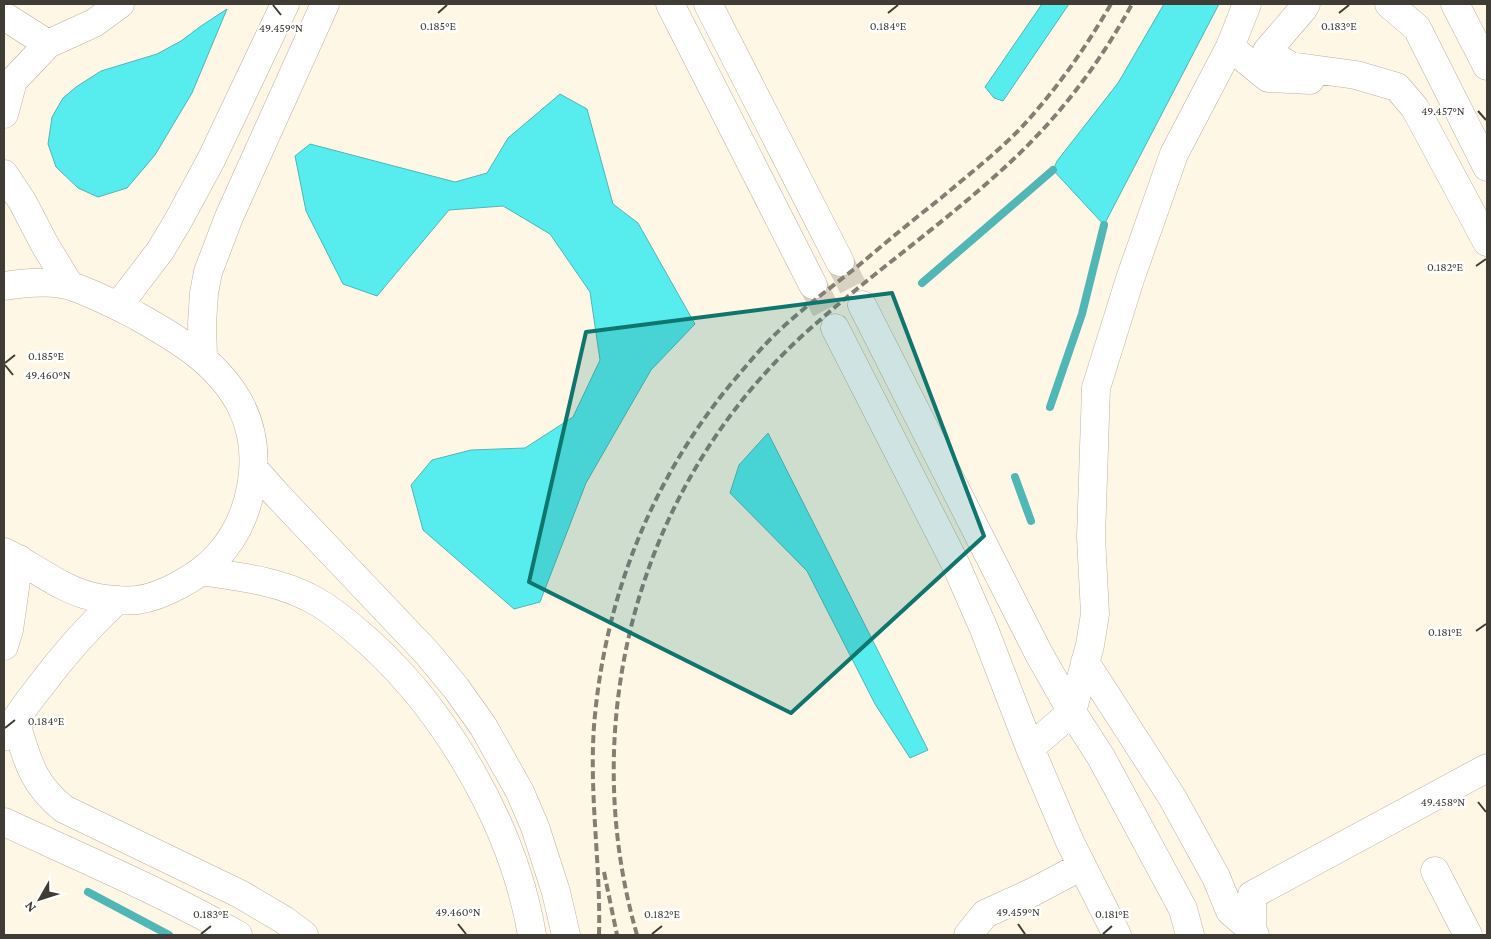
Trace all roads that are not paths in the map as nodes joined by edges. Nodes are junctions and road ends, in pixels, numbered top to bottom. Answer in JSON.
{"nodes":[{"id":1,"x":120,"y":4,"type":"edge"},
{"id":2,"x":285,"y":4,"type":"edge"},
{"id":3,"x":325,"y":4,"type":"edge"},
{"id":4,"x":670,"y":4,"type":"edge"},
{"id":5,"x":708,"y":4,"type":"edge"},
{"id":6,"x":1247,"y":4,"type":"edge"},
{"id":7,"x":1306,"y":4,"type":"edge"},
{"id":8,"x":1389,"y":4,"type":"edge"},
{"id":9,"x":1456,"y":4,"type":"edge"},
{"id":10,"x":4,"y":16,"type":"edge"},
{"id":11,"x":48,"y":44,"type":"junction"},
{"id":12,"x":1230,"y":47,"type":"junction"},
{"id":13,"x":1487,"y":66,"type":"edge"},
{"id":14,"x":4,"y":114,"type":"edge"},
{"id":15,"x":1487,"y":167,"type":"edge"},
{"id":16,"x":4,"y":174,"type":"edge"},
{"id":17,"x":1487,"y":242,"type":"edge"},
{"id":18,"x":1487,"y":261,"type":"edge"},
{"id":19,"x":840,"y":262,"type":"tunnel mouth"},
{"id":20,"x":813,"y":285,"type":"tunnel mouth"},
{"id":21,"x":4,"y":286,"type":"edge"},
{"id":22,"x":70,"y":286,"type":"junction"},
{"id":23,"x":862,"y":305,"type":"tunnel mouth"},
{"id":24,"x":118,"y":306,"type":"junction"},
{"id":25,"x":835,"y":328,"type":"tunnel mouth"},
{"id":26,"x":203,"y":357,"type":"junction"},
{"id":27,"x":254,"y":469,"type":"junction"},
{"id":28,"x":11,"y":556,"type":"edge"},
{"id":29,"x":202,"y":571,"type":"junction"},
{"id":30,"x":117,"y":600,"type":"junction"},
{"id":31,"x":4,"y":646,"type":"edge"},
{"id":32,"x":1085,"y":662,"type":"junction"},
{"id":33,"x":1072,"y":712,"type":"junction"},
{"id":34,"x":9,"y":730,"type":"edge"},
{"id":35,"x":1030,"y":748,"type":"junction"},
{"id":36,"x":1487,"y":768,"type":"edge"},
{"id":37,"x":4,"y":822,"type":"edge"},
{"id":38,"x":1076,"y":854,"type":"junction"},
{"id":39,"x":1435,"y":871,"type":"dead end"},
{"id":40,"x":1253,"y":933,"type":"edge"},
{"id":41,"x":238,"y":935,"type":"edge"},
{"id":42,"x":304,"y":935,"type":"edge"},
{"id":43,"x":532,"y":935,"type":"edge"},
{"id":44,"x":566,"y":935,"type":"edge"},
{"id":45,"x":968,"y":935,"type":"edge"},
{"id":46,"x":1117,"y":935,"type":"edge"},
{"id":47,"x":1190,"y":935,"type":"edge"},
{"id":48,"x":1468,"y":935,"type":"edge"}],
"edges":[{"from":1,"to":11,"type":"street"},
{"from":2,"to":24,"type":"street"},
{"from":3,"to":26,"type":"street"},
{"from":4,"to":20,"type":"street"},
{"from":5,"to":19,"type":"street"},
{"from":6,"to":12,"type":"street"},
{"from":7,"to":17,"type":"street"},
{"from":8,"to":15,"type":"street"},
{"from":9,"to":13,"type":"street"},
{"from":10,"to":11,"type":"street"},
{"from":11,"to":14,"type":"street"},
{"from":12,"to":18,"type":"street"},
{"from":12,"to":32,"type":"street"},
{"from":16,"to":22,"type":"street"},
{"from":21,"to":22,"type":"street"},
{"from":22,"to":24,"type":"street"},
{"from":23,"to":33,"type":"street"},
{"from":24,"to":26,"type":"street"},
{"from":25,"to":35,"type":"street"},
{"from":26,"to":27,"type":"street"},
{"from":27,"to":29,"type":"street"},
{"from":27,"to":44,"type":"street"},
{"from":28,"to":30,"type":"street"},
{"from":28,"to":31,"type":"street"},
{"from":29,"to":30,"type":"street"},
{"from":29,"to":43,"type":"street"},
{"from":30,"to":34,"type":"street"},
{"from":32,"to":33,"type":"street"},
{"from":32,"to":40,"type":"street"},
{"from":33,"to":35,"type":"street"},
{"from":33,"to":47,"type":"street"},
{"from":34,"to":42,"type":"street"},
{"from":35,"to":38,"type":"street"},
{"from":36,"to":40,"type":"street"},
{"from":37,"to":41,"type":"street"},
{"from":38,"to":45,"type":"street"},
{"from":38,"to":46,"type":"street"},
{"from":39,"to":48,"type":"street"}]}
